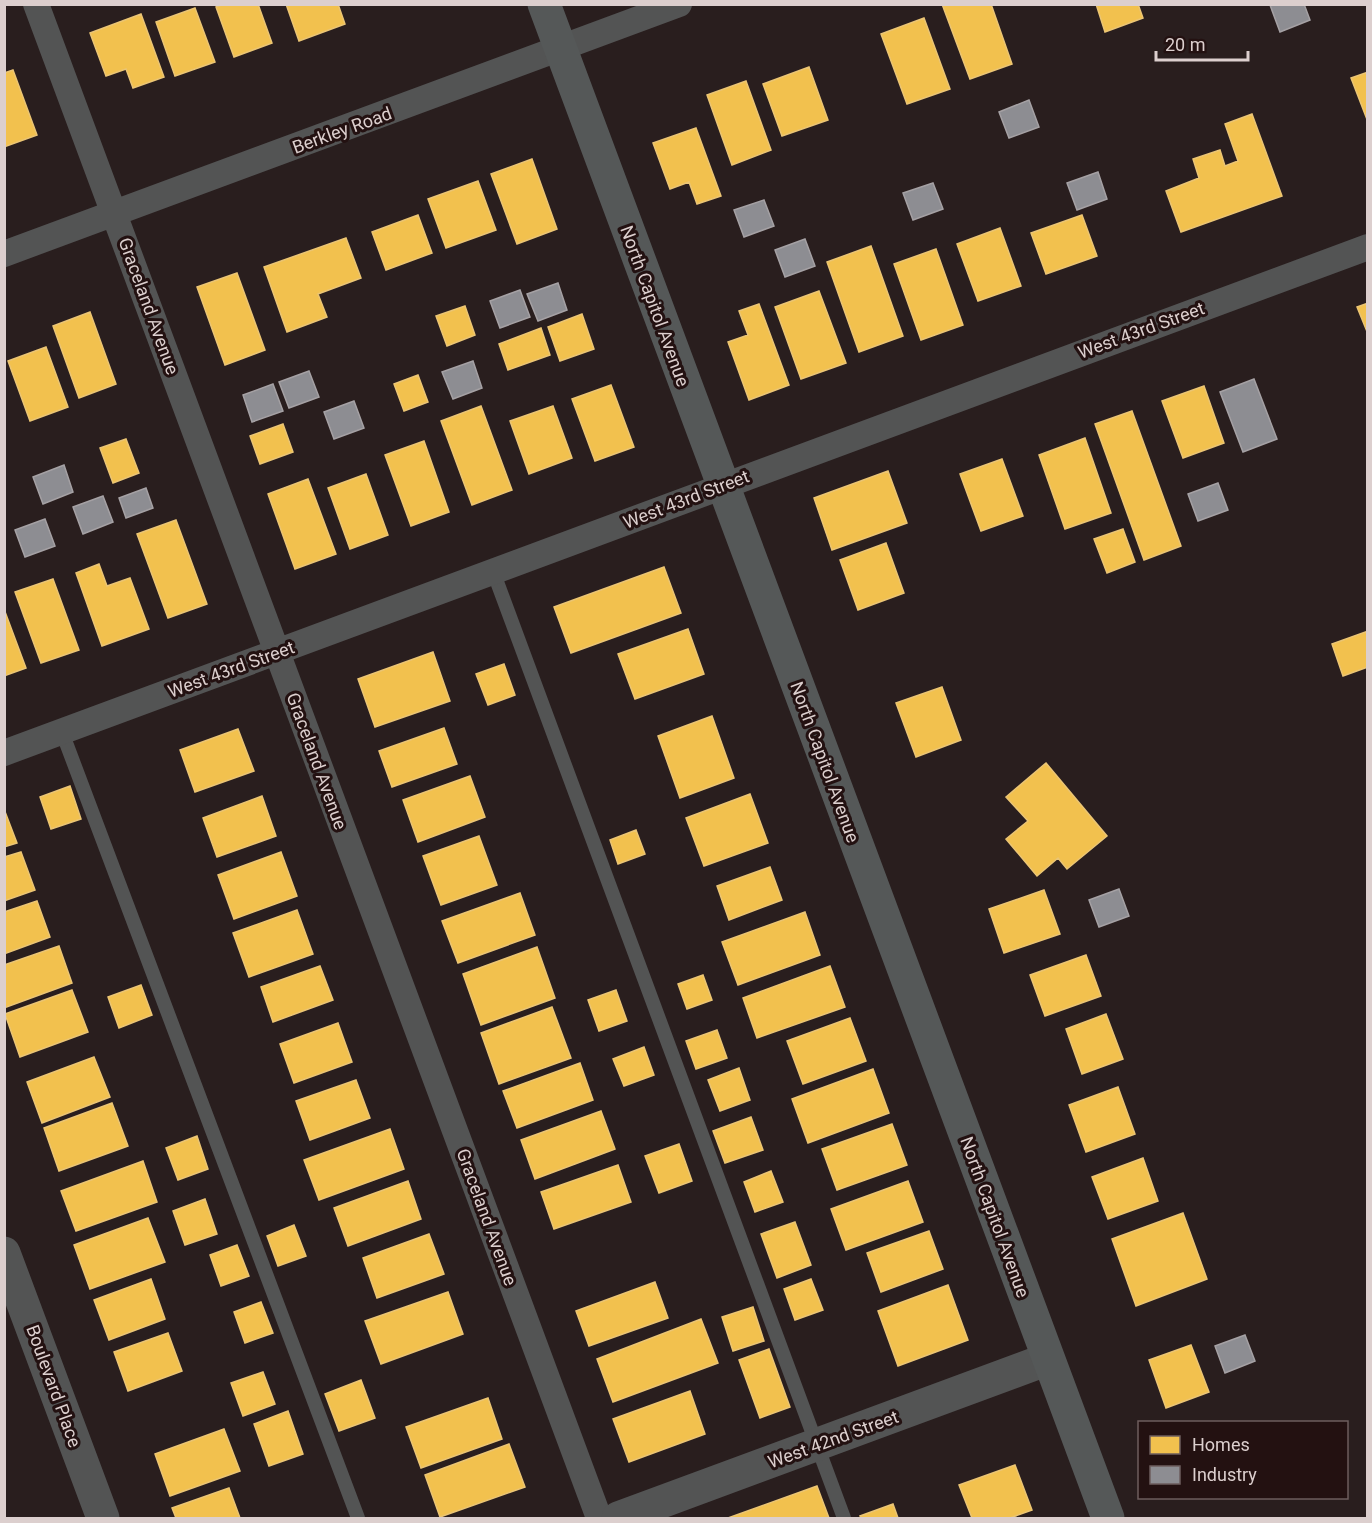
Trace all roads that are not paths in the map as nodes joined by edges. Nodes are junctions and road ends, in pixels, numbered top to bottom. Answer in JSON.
{"nodes":[{"id":1,"x":36,"y":4,"type":"edge"},
{"id":2,"x":544,"y":4,"type":"edge"},
{"id":3,"x":679,"y":4,"type":"edge"},
{"id":4,"x":560,"y":49,"type":"junction"},
{"id":5,"x":114,"y":213,"type":"junction"},
{"id":6,"x":1368,"y":247,"type":"edge"},
{"id":7,"x":4,"y":254,"type":"edge"},
{"id":8,"x":722,"y":485,"type":"junction"},
{"id":9,"x":494,"y":571,"type":"junction"},
{"id":10,"x":277,"y":652,"type":"junction"},
{"id":11,"x":62,"y":732,"type":"junction"},
{"id":12,"x":4,"y":753,"type":"edge"},
{"id":13,"x":4,"y":1253,"type":"edge"},
{"id":14,"x":1048,"y":1359,"type":"junction"},
{"id":15,"x":817,"y":1445,"type":"junction"},
{"id":16,"x":103,"y":1518,"type":"edge"},
{"id":17,"x":358,"y":1518,"type":"edge"},
{"id":18,"x":599,"y":1518,"type":"edge"},
{"id":19,"x":618,"y":1518,"type":"edge"},
{"id":20,"x":844,"y":1518,"type":"edge"},
{"id":21,"x":1108,"y":1518,"type":"edge"}],
"edges":[{"from":1,"to":5,"type":"street","name":"Graceland Avenue"},
{"from":2,"to":4,"type":"main road","name":"North Capitol Avenue"},
{"from":3,"to":4,"type":"street","name":"Berkley Road"},
{"from":4,"to":5,"type":"street","name":"Berkley Road"},
{"from":4,"to":8,"type":"main road","name":"North Capitol Avenue"},
{"from":5,"to":7,"type":"street","name":"Berkley Road"},
{"from":5,"to":10,"type":"street","name":"Graceland Avenue"},
{"from":6,"to":8,"type":"street","name":"West 43rd Street"},
{"from":8,"to":9,"type":"street","name":"West 43rd Street"},
{"from":8,"to":14,"type":"main road","name":"North Capitol Avenue"},
{"from":9,"to":10,"type":"street","name":"West 43rd Street"},
{"from":9,"to":15,"type":"lane"},
{"from":10,"to":11,"type":"street","name":"West 43rd Street"},
{"from":10,"to":18,"type":"street","name":"Graceland Avenue"},
{"from":11,"to":12,"type":"street","name":"West 43rd Street"},
{"from":11,"to":17,"type":"lane"},
{"from":13,"to":16,"type":"street","name":"Boulevard Place"},
{"from":14,"to":15,"type":"street","name":"West 42nd Street"},
{"from":14,"to":21,"type":"main road","name":"North Capitol Avenue"},
{"from":15,"to":19,"type":"street","name":"West 42nd Street"},
{"from":15,"to":20,"type":"lane"}]}
